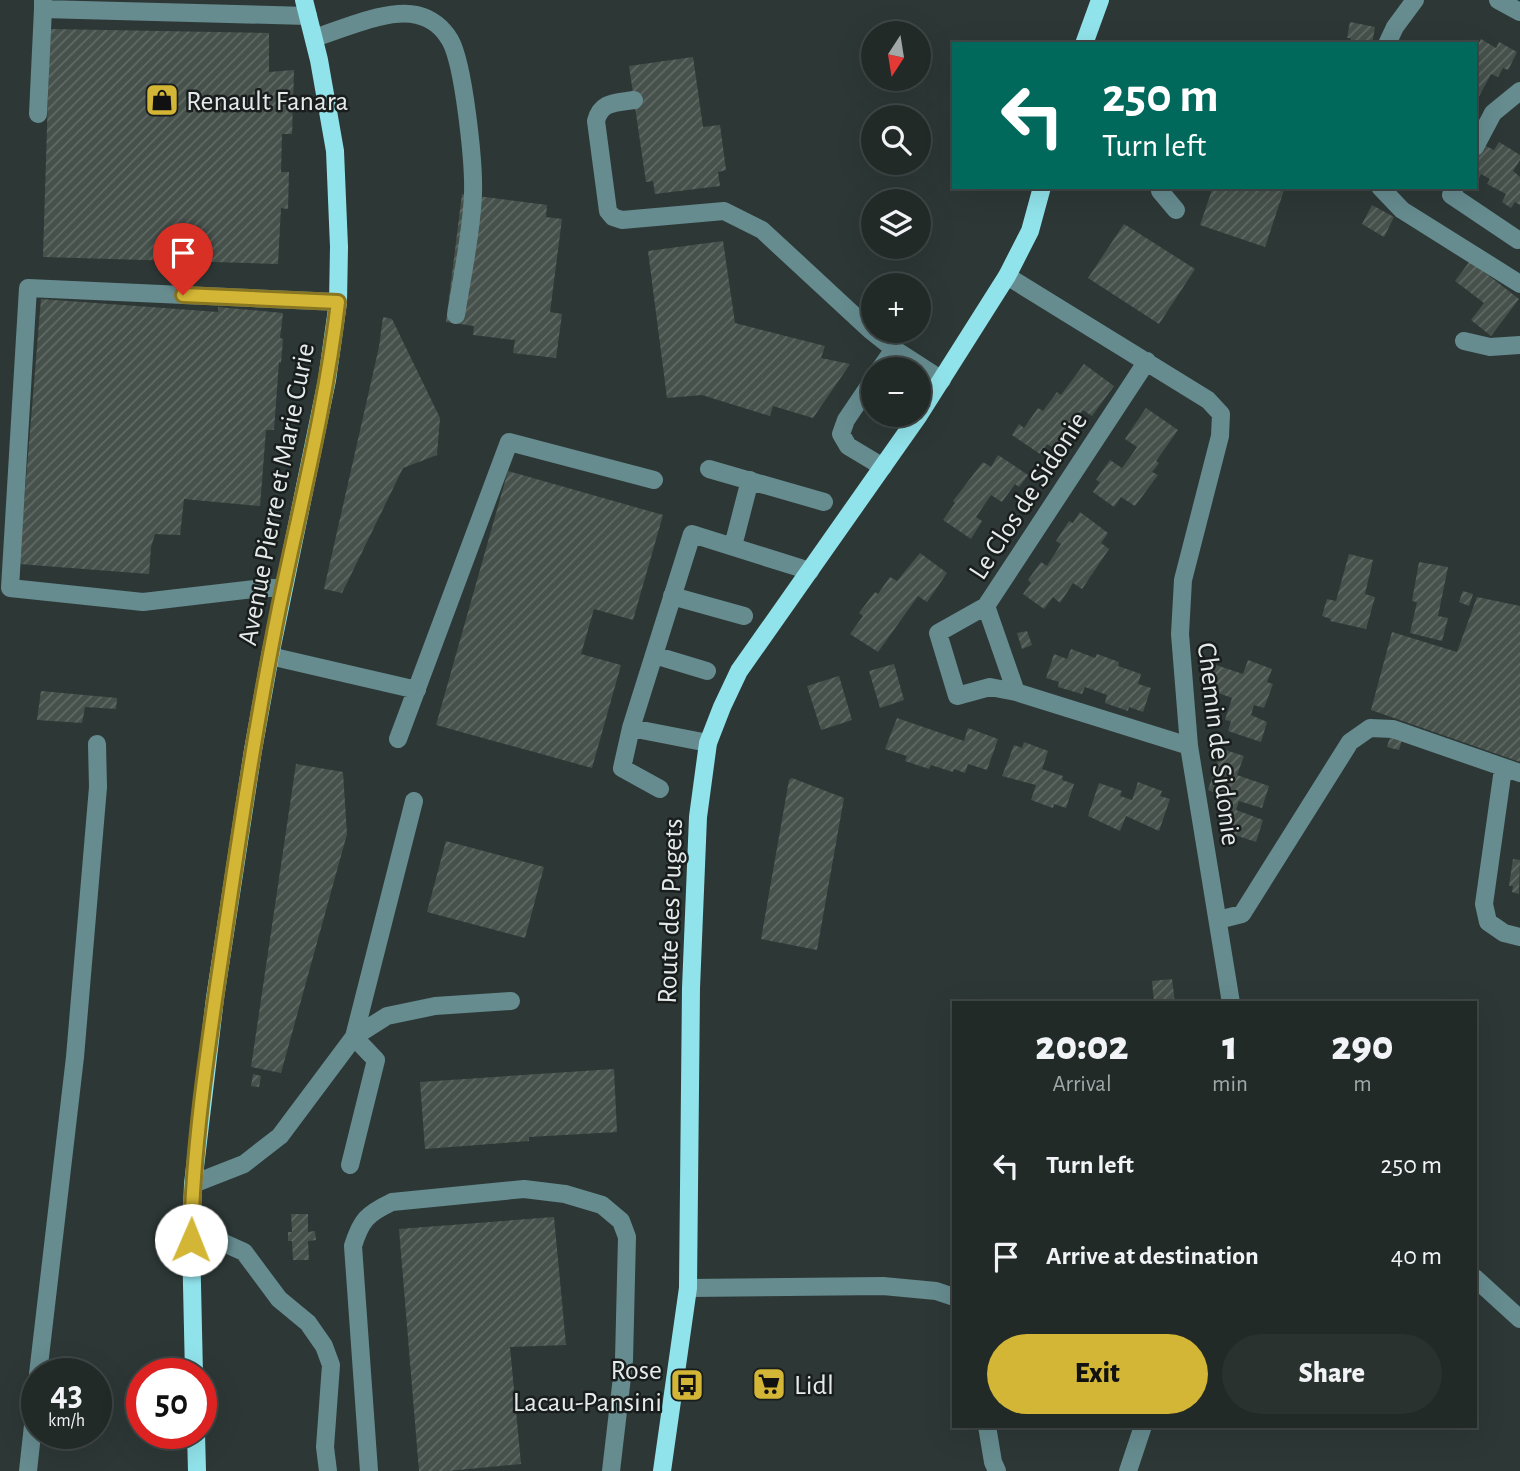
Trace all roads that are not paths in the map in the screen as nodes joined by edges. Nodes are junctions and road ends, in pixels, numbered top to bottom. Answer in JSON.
{"nodes":[{"id":1,"x":1100,"y":0,"type":"edge"},
{"id":2,"x":1415,"y":0,"type":"edge"},
{"id":3,"x":1498,"y":0,"type":"edge"},
{"id":4,"x":43,"y":4,"type":"edge"},
{"id":5,"x":306,"y":8,"type":"edge"},
{"id":6,"x":1520,"y":12,"type":"edge"},
{"id":7,"x":314,"y":38,"type":"junction"},
{"id":8,"x":1085,"y":42,"type":"edge"},
{"id":9,"x":1388,"y":42,"type":"edge"},
{"id":10,"x":1520,"y":91,"type":"edge"},
{"id":11,"x":634,"y":100,"type":"dead end"},
{"id":12,"x":38,"y":114,"type":"dead end"},
{"id":13,"x":1477,"y":143,"type":"edge"},
{"id":14,"x":1041,"y":189,"type":"edge"},
{"id":15,"x":1160,"y":189,"type":"edge"},
{"id":16,"x":1382,"y":189,"type":"edge"},
{"id":17,"x":1454,"y":189,"type":"edge"},
{"id":18,"x":1176,"y":210,"type":"dead end"},
{"id":19,"x":1518,"y":240,"type":"dead end"},
{"id":20,"x":1007,"y":276,"type":"junction"},
{"id":21,"x":1520,"y":284,"type":"edge"},
{"id":22,"x":338,"y":302,"type":"junction"},
{"id":23,"x":456,"y":315,"type":"dead end"},
{"id":24,"x":1464,"y":341,"type":"dead end"},
{"id":25,"x":1520,"y":345,"type":"edge"},
{"id":26,"x":894,"y":349,"type":"junction"},
{"id":27,"x":888,"y":357,"type":"edge"},
{"id":28,"x":1147,"y":361,"type":"junction"},
{"id":29,"x":942,"y":380,"type":"junction"},
{"id":30,"x":931,"y":397,"type":"edge"},
{"id":31,"x":861,"y":398,"type":"edge"},
{"id":32,"x":911,"y":427,"type":"edge"},
{"id":33,"x":883,"y":467,"type":"junction"},
{"id":34,"x":709,"y":469,"type":"dead end"},
{"id":35,"x":654,"y":480,"type":"dead end"},
{"id":36,"x":750,"y":480,"type":"junction"},
{"id":37,"x":824,"y":502,"type":"dead end"},
{"id":38,"x":733,"y":546,"type":"junction"},
{"id":39,"x":810,"y":571,"type":"junction"},
{"id":40,"x":283,"y":589,"type":"junction"},
{"id":41,"x":672,"y":596,"type":"junction"},
{"id":42,"x":986,"y":606,"type":"junction"},
{"id":43,"x":744,"y":617,"type":"dead end"},
{"id":44,"x":654,"y":655,"type":"junction"},
{"id":45,"x":270,"y":656,"type":"junction"},
{"id":46,"x":707,"y":671,"type":"dead end"},
{"id":47,"x":417,"y":690,"type":"junction"},
{"id":48,"x":1016,"y":692,"type":"junction"},
{"id":49,"x":631,"y":727,"type":"junction"},
{"id":50,"x":398,"y":739,"type":"dead end"},
{"id":51,"x":708,"y":743,"type":"junction"},
{"id":52,"x":97,"y":744,"type":"dead end"},
{"id":53,"x":1189,"y":746,"type":"junction"},
{"id":54,"x":1512,"y":771,"type":"edge"},
{"id":55,"x":660,"y":789,"type":"dead end"},
{"id":56,"x":414,"y":801,"type":"dead end"},
{"id":57,"x":1219,"y":920,"type":"junction"},
{"id":58,"x":1520,"y":937,"type":"edge"},
{"id":59,"x":511,"y":1001,"type":"dead end"},
{"id":60,"x":1231,"y":1001,"type":"edge"},
{"id":61,"x":354,"y":1037,"type":"junction"},
{"id":62,"x":351,"y":1165,"type":"dead end"},
{"id":63,"x":192,"y":1184,"type":"junction"},
{"id":64,"x":191,"y":1240,"type":"junction"},
{"id":65,"x":1477,"y":1280,"type":"edge"},
{"id":66,"x":688,"y":1288,"type":"junction"},
{"id":67,"x":952,"y":1296,"type":"edge"},
{"id":68,"x":1520,"y":1319,"type":"edge"},
{"id":69,"x":40,"y":1358,"type":"edge"},
{"id":70,"x":194,"y":1358,"type":"edge"},
{"id":71,"x":987,"y":1428,"type":"edge"},
{"id":72,"x":1142,"y":1428,"type":"edge"},
{"id":73,"x":30,"y":1449,"type":"edge"},
{"id":74,"x":196,"y":1449,"type":"edge"},
{"id":75,"x":28,"y":1471,"type":"edge"},
{"id":76,"x":197,"y":1471,"type":"edge"},
{"id":77,"x":328,"y":1471,"type":"edge"},
{"id":78,"x":369,"y":1471,"type":"edge"},
{"id":79,"x":611,"y":1471,"type":"edge"},
{"id":80,"x":662,"y":1471,"type":"edge"},
{"id":81,"x":998,"y":1471,"type":"edge"},
{"id":82,"x":1128,"y":1471,"type":"edge"}],
"edges":[{"from":1,"to":8,"type":"main road"},
{"from":2,"to":9,"type":"street"},
{"from":3,"to":6,"type":"street"},
{"from":4,"to":5,"type":"street"},
{"from":4,"to":12,"type":"street"},
{"from":5,"to":7,"type":"main road","name":"Avenue Pierre et Marie Curie"},
{"from":7,"to":22,"type":"main road","name":"Avenue Pierre et Marie Curie"},
{"from":7,"to":23,"type":"street"},
{"from":10,"to":13,"type":"street"},
{"from":11,"to":26,"type":"street"},
{"from":14,"to":20,"type":"main road","name":"Route des Pugets"},
{"from":15,"to":18,"type":"street"},
{"from":16,"to":21,"type":"street"},
{"from":17,"to":19,"type":"street"},
{"from":20,"to":28,"type":"street","name":"Chemin de Sidonie"},
{"from":20,"to":29,"type":"main road","name":"Route des Pugets"},
{"from":22,"to":40,"type":"main road","name":"Avenue Pierre et Marie Curie"},
{"from":22,"to":40,"type":"street"},
{"from":24,"to":25,"type":"street"},
{"from":26,"to":27,"type":"street"},
{"from":26,"to":29,"type":"street"},
{"from":28,"to":42,"type":"street","name":"Le Clos de Sidonie"},
{"from":28,"to":53,"type":"street","name":"Chemin de Sidonie"},
{"from":29,"to":30,"type":"main road","name":"Route des Pugets"},
{"from":31,"to":33,"type":"street"},
{"from":32,"to":33,"type":"main road","name":"Route des Pugets"},
{"from":33,"to":39,"type":"main road","name":"Route des Pugets"},
{"from":34,"to":36,"type":"street"},
{"from":35,"to":47,"type":"street"},
{"from":36,"to":37,"type":"street"},
{"from":36,"to":38,"type":"street"},
{"from":38,"to":39,"type":"street"},
{"from":38,"to":41,"type":"street"},
{"from":39,"to":51,"type":"main road","name":"Route des Pugets"},
{"from":40,"to":45,"type":"main road","name":"Avenue Pierre et Marie Curie"},
{"from":41,"to":43,"type":"street"},
{"from":41,"to":44,"type":"street"},
{"from":42,"to":48,"type":"street","name":"Le Clos de Sidonie"},
{"from":42,"to":48,"type":"street"},
{"from":44,"to":46,"type":"street"},
{"from":44,"to":49,"type":"street"},
{"from":45,"to":47,"type":"street"},
{"from":45,"to":63,"type":"main road","name":"Avenue Pierre et Marie Curie"},
{"from":47,"to":50,"type":"street"},
{"from":48,"to":53,"type":"street"},
{"from":49,"to":51,"type":"street"},
{"from":49,"to":55,"type":"street"},
{"from":51,"to":66,"type":"main road","name":"Route des Pugets"},
{"from":52,"to":69,"type":"street"},
{"from":53,"to":57,"type":"street","name":"Chemin de Sidonie"},
{"from":54,"to":57,"type":"street"},
{"from":54,"to":58,"type":"street"},
{"from":56,"to":61,"type":"street"},
{"from":57,"to":60,"type":"street","name":"Chemin de Sidonie"},
{"from":59,"to":61,"type":"street"},
{"from":61,"to":62,"type":"street"},
{"from":61,"to":63,"type":"street"},
{"from":63,"to":64,"type":"main road","name":"Avenue Pierre et Marie Curie"},
{"from":64,"to":70,"type":"main road","name":"Avenue Pierre et Marie Curie"},
{"from":64,"to":77,"type":"street"},
{"from":65,"to":68,"type":"street"},
{"from":66,"to":67,"type":"street"},
{"from":66,"to":80,"type":"main road","name":"Route des Pugets"},
{"from":71,"to":81,"type":"street"},
{"from":72,"to":82,"type":"street"},
{"from":73,"to":75,"type":"street"},
{"from":74,"to":76,"type":"main road"},
{"from":78,"to":79,"type":"street"}]}
